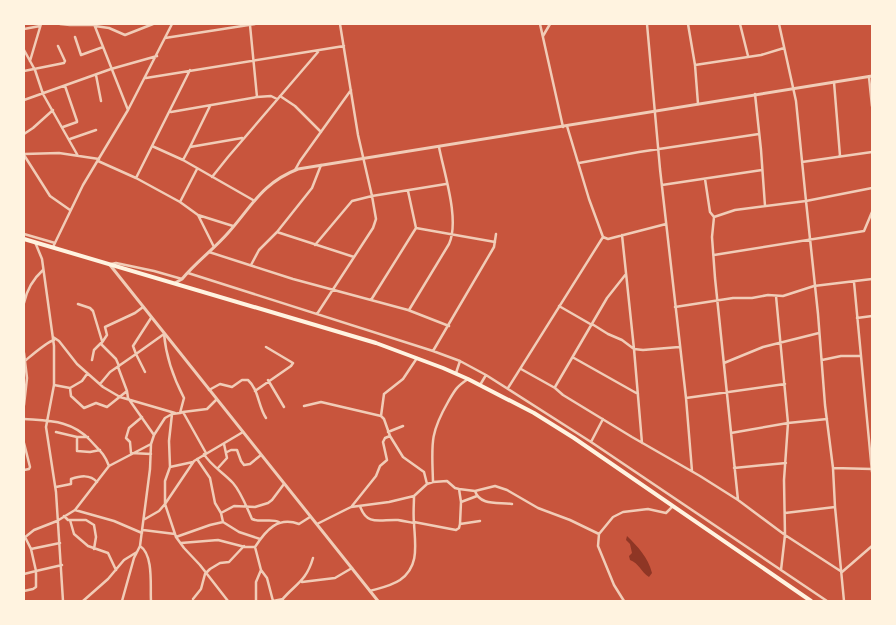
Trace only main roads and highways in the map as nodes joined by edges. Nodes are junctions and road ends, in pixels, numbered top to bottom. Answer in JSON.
{"nodes":[{"id":1,"x":24,"y":239,"type":"edge"},
{"id":2,"x":811,"y":601,"type":"edge"}],
"edges":[{"from":1,"to":2,"type":"main road"}]}
